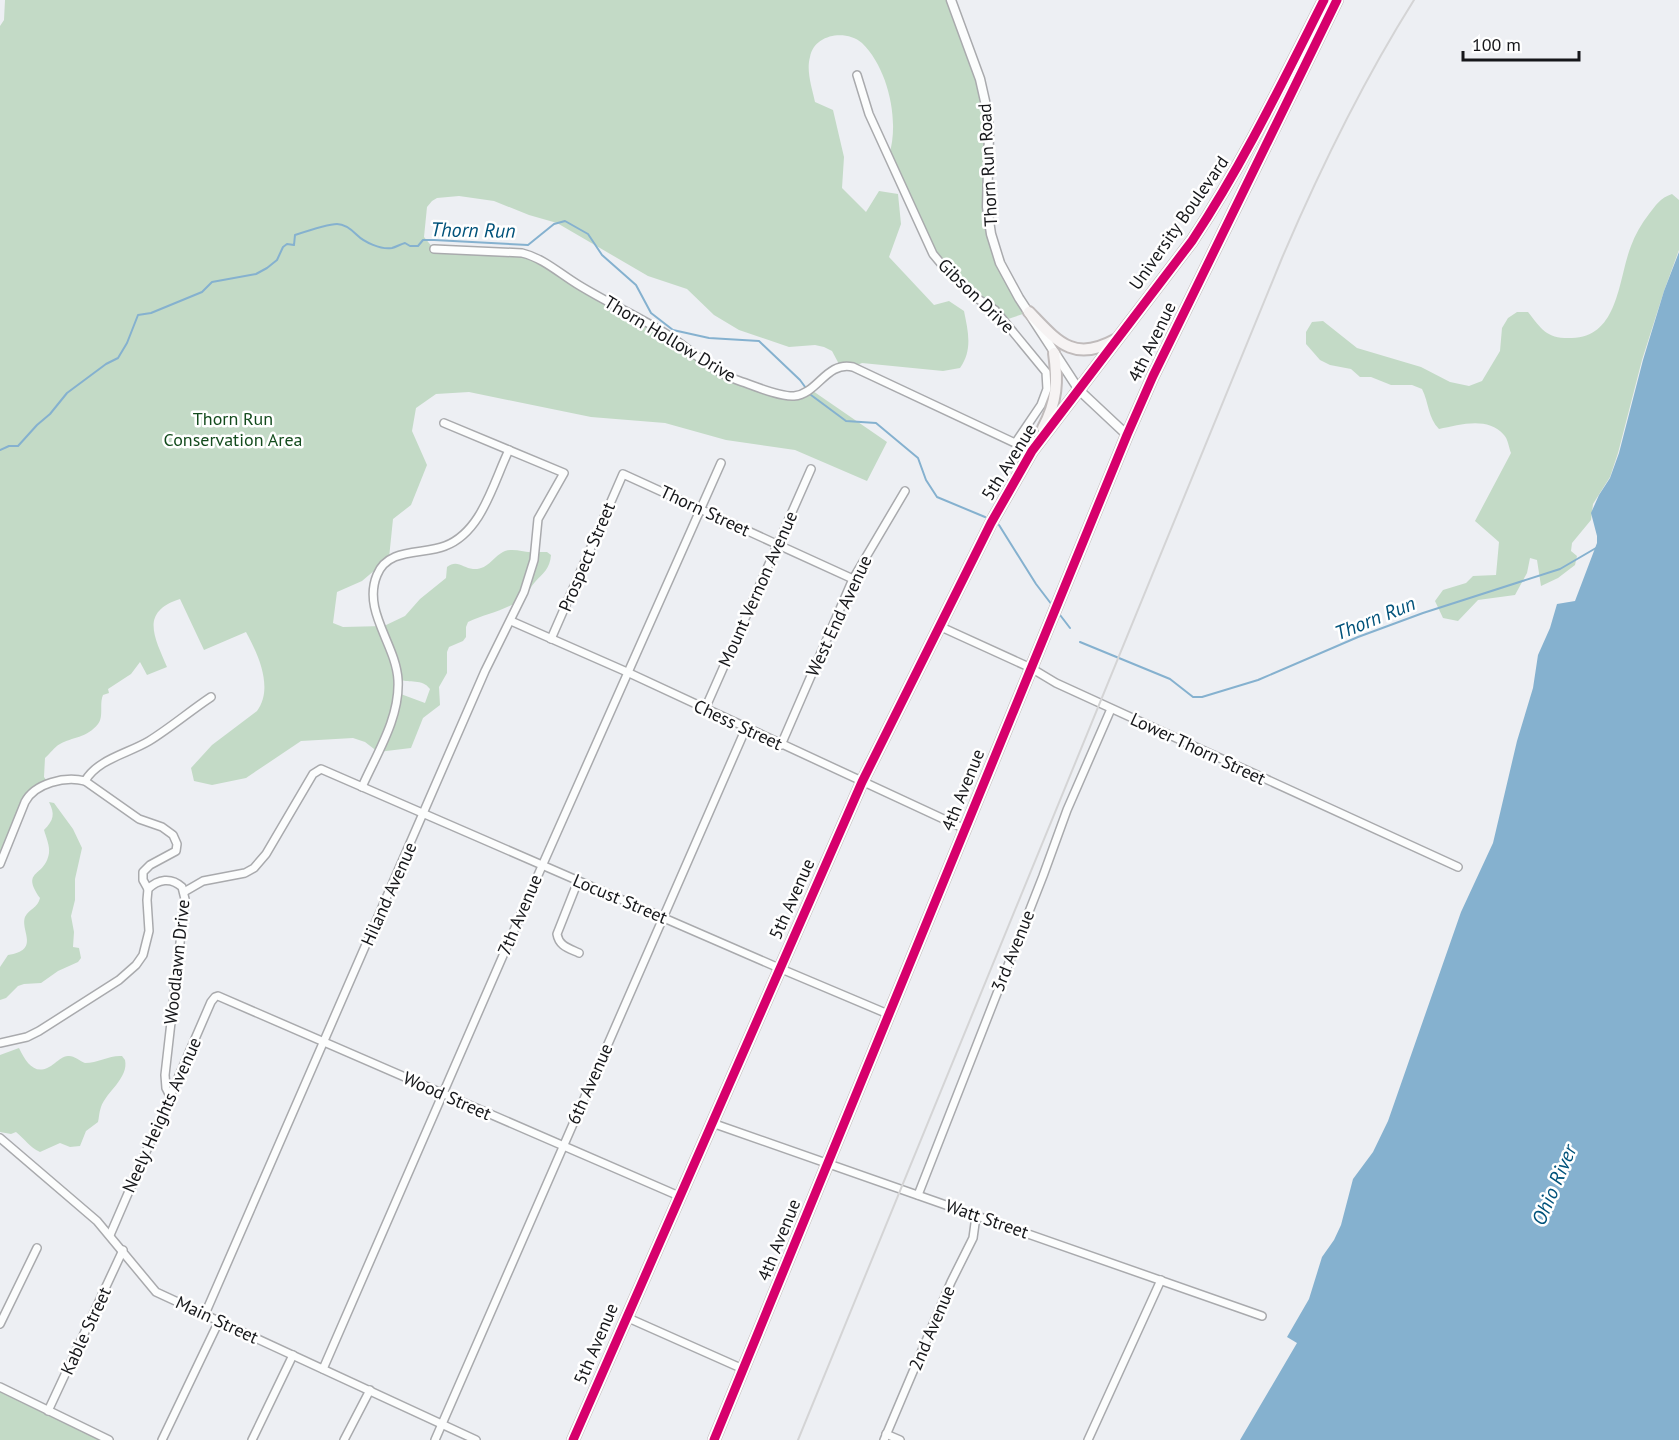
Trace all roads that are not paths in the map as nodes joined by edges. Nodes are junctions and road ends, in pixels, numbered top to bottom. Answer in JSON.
{"nodes":[{"id":1,"x":951,"y":0,"type":"edge"},
{"id":2,"x":1324,"y":0,"type":"edge"},
{"id":3,"x":1337,"y":0,"type":"edge"},
{"id":4,"x":857,"y":75,"type":"dead end"},
{"id":5,"x":1259,"y":161,"type":"joint"},
{"id":6,"x":1240,"y":166,"type":"junction"},
{"id":7,"x":1254,"y":172,"type":"junction"},
{"id":8,"x":434,"y":249,"type":"dead end"},
{"id":9,"x":1029,"y":312,"type":"junction"},
{"id":10,"x":1118,"y":338,"type":"junction"},
{"id":11,"x":1054,"y":353,"type":"junction"},
{"id":12,"x":1078,"y":390,"type":"junction"},
{"id":13,"x":444,"y":423,"type":"dead end"},
{"id":14,"x":1126,"y":435,"type":"junction"},
{"id":15,"x":1016,"y":442,"type":"junction"},
{"id":16,"x":509,"y":450,"type":"junction"},
{"id":17,"x":1032,"y":451,"type":"junction"},
{"id":18,"x":721,"y":463,"type":"dead end"},
{"id":19,"x":811,"y":468,"type":"dead end"},
{"id":20,"x":623,"y":474,"type":"joint"},
{"id":21,"x":905,"y":491,"type":"dead end"},
{"id":22,"x":699,"y":508,"type":"junction"},
{"id":23,"x":777,"y":544,"type":"junction"},
{"id":24,"x":853,"y":579,"type":"junction"},
{"id":25,"x":511,"y":621,"type":"junction"},
{"id":26,"x":939,"y":626,"type":"junction"},
{"id":27,"x":551,"y":639,"type":"junction"},
{"id":28,"x":1031,"y":668,"type":"junction"},
{"id":29,"x":627,"y":672,"type":"junction"},
{"id":30,"x":211,"y":697,"type":"dead end"},
{"id":31,"x":705,"y":709,"type":"junction"},
{"id":32,"x":1112,"y":709,"type":"junction"},
{"id":33,"x":746,"y":728,"type":"junction"},
{"id":34,"x":781,"y":745,"type":"junction"},
{"id":35,"x":85,"y":781,"type":"junction"},
{"id":36,"x":862,"y":782,"type":"junction"},
{"id":37,"x":362,"y":787,"type":"junction"},
{"id":38,"x":424,"y":814,"type":"junction"},
{"id":39,"x":965,"y":829,"type":"junction"},
{"id":40,"x":0,"y":864,"type":"edge"},
{"id":41,"x":542,"y":866,"type":"junction"},
{"id":42,"x":1458,"y":867,"type":"dead end"},
{"id":43,"x":578,"y":881,"type":"junction"},
{"id":44,"x":148,"y":889,"type":"junction"},
{"id":45,"x":184,"y":892,"type":"junction"},
{"id":46,"x":663,"y":918,"type":"junction"},
{"id":47,"x":579,"y":953,"type":"dead end"},
{"id":48,"x":779,"y":969,"type":"junction"},
{"id":49,"x":215,"y":997,"type":"joint"},
{"id":50,"x":888,"y":1014,"type":"junction"},
{"id":51,"x":324,"y":1042,"type":"junction"},
{"id":52,"x":0,"y":1043,"type":"edge"},
{"id":53,"x":442,"y":1094,"type":"junction"},
{"id":54,"x":170,"y":1096,"type":"junction"},
{"id":55,"x":712,"y":1123,"type":"junction"},
{"id":56,"x":0,"y":1138,"type":"edge"},
{"id":57,"x":563,"y":1146,"type":"junction"},
{"id":58,"x":828,"y":1164,"type":"junction"},
{"id":59,"x":918,"y":1195,"type":"junction"},
{"id":60,"x":679,"y":1196,"type":"junction"},
{"id":61,"x":976,"y":1216,"type":"junction"},
{"id":62,"x":110,"y":1235,"type":"junction"},
{"id":63,"x":37,"y":1248,"type":"dead end"},
{"id":64,"x":123,"y":1250,"type":"junction"},
{"id":65,"x":1161,"y":1280,"type":"junction"},
{"id":66,"x":205,"y":1314,"type":"junction"},
{"id":67,"x":1262,"y":1316,"type":"dead end"},
{"id":68,"x":626,"y":1317,"type":"junction"},
{"id":69,"x":219,"y":1321,"type":"junction"},
{"id":70,"x":0,"y":1324,"type":"edge"},
{"id":71,"x":293,"y":1355,"type":"junction"},
{"id":72,"x":323,"y":1369,"type":"junction"},
{"id":73,"x":743,"y":1370,"type":"junction"},
{"id":74,"x":0,"y":1387,"type":"edge"},
{"id":75,"x":370,"y":1390,"type":"junction"},
{"id":76,"x":48,"y":1411,"type":"junction"},
{"id":77,"x":442,"y":1424,"type":"junction"},
{"id":78,"x":885,"y":1437,"type":"edge"},
{"id":79,"x":109,"y":1440,"type":"edge"},
{"id":80,"x":162,"y":1440,"type":"edge"},
{"id":81,"x":252,"y":1440,"type":"edge"},
{"id":82,"x":344,"y":1440,"type":"edge"},
{"id":83,"x":435,"y":1440,"type":"edge"},
{"id":84,"x":476,"y":1440,"type":"edge"},
{"id":85,"x":573,"y":1440,"type":"edge"},
{"id":86,"x":714,"y":1440,"type":"edge"},
{"id":87,"x":900,"y":1440,"type":"edge"},
{"id":88,"x":1088,"y":1440,"type":"edge"}],
"edges":[{"from":1,"to":9,"type":"street","name":"Thorn Run Road"},
{"from":2,"to":6,"type":"main road","name":"University Boulevard"},
{"from":3,"to":5,"type":"main road","name":"University Boulevard"},
{"from":4,"to":15,"type":"street","name":"Gibson Drive"},
{"from":5,"to":7,"type":"main road","name":"4th Avenue"},
{"from":6,"to":7,"type":"main road"},
{"from":6,"to":10,"type":"main road","name":"University Boulevard"},
{"from":7,"to":14,"type":"main road","name":"4th Avenue"},
{"from":8,"to":15,"type":"street","name":"Thorn Hollow Drive"},
{"from":9,"to":10,"type":"main road"},
{"from":9,"to":11,"type":"street","name":"Thorn Run Road"},
{"from":10,"to":12,"type":"main road","name":"University Boulevard"},
{"from":11,"to":12,"type":"street","name":"Thorn Run Road"},
{"from":11,"to":17,"type":"main road"},
{"from":12,"to":14,"type":"street","name":"Thorn Run Road"},
{"from":12,"to":17,"type":"main road","name":"5th Avenue"},
{"from":13,"to":16,"type":"street"},
{"from":14,"to":28,"type":"main road","name":"4th Avenue"},
{"from":15,"to":17,"type":"street","name":"Thorn Hollow Drive"},
{"from":16,"to":25,"type":"street","name":"Hiland Avenue"},
{"from":16,"to":37,"type":"street"},
{"from":17,"to":26,"type":"main road","name":"5th Avenue"},
{"from":18,"to":22,"type":"street","name":"7th Avenue"},
{"from":19,"to":23,"type":"street","name":"Mount Vernon Avenue"},
{"from":20,"to":22,"type":"street","name":"Thorn Street"},
{"from":20,"to":27,"type":"street","name":"Prospect Street"},
{"from":21,"to":24,"type":"street","name":"West End Avenue"},
{"from":22,"to":23,"type":"street","name":"Thorn Street"},
{"from":22,"to":29,"type":"street","name":"7th Avenue"},
{"from":23,"to":24,"type":"street","name":"Thorn Street"},
{"from":23,"to":31,"type":"street","name":"Mount Vernon Avenue"},
{"from":24,"to":34,"type":"street","name":"West End Avenue"},
{"from":25,"to":27,"type":"street","name":"Chess Street"},
{"from":25,"to":38,"type":"street","name":"Hiland Avenue"},
{"from":26,"to":28,"type":"street","name":"Lower Thorn Street"},
{"from":26,"to":36,"type":"main road","name":"5th Avenue"},
{"from":27,"to":29,"type":"street","name":"Chess Street"},
{"from":28,"to":32,"type":"street","name":"Lower Thorn Street"},
{"from":28,"to":39,"type":"main road","name":"4th Avenue"},
{"from":29,"to":31,"type":"street","name":"Chess Street"},
{"from":29,"to":41,"type":"street","name":"7th Avenue"},
{"from":30,"to":35,"type":"street"},
{"from":31,"to":33,"type":"street","name":"Chess Street"},
{"from":32,"to":42,"type":"street","name":"Lower Thorn Street"},
{"from":32,"to":59,"type":"street","name":"3rd Avenue"},
{"from":33,"to":34,"type":"street","name":"Chess Street"},
{"from":33,"to":46,"type":"street","name":"6th Avenue"},
{"from":34,"to":36,"type":"street","name":"Chess Street"},
{"from":35,"to":40,"type":"street"},
{"from":35,"to":44,"type":"street"},
{"from":36,"to":39,"type":"street","name":"Chess Street"},
{"from":36,"to":48,"type":"main road","name":"5th Avenue"},
{"from":37,"to":38,"type":"street","name":"Locust Street"},
{"from":37,"to":45,"type":"street","name":"Locust Street"},
{"from":38,"to":41,"type":"street","name":"Locust Street"},
{"from":38,"to":51,"type":"street","name":"Hiland Avenue"},
{"from":39,"to":50,"type":"main road","name":"4th Avenue"},
{"from":41,"to":43,"type":"street","name":"Locust Street"},
{"from":41,"to":53,"type":"street","name":"7th Avenue"},
{"from":43,"to":46,"type":"street","name":"Locust Street"},
{"from":43,"to":47,"type":"street"},
{"from":44,"to":45,"type":"street","name":"Woodlawn Drive"},
{"from":44,"to":52,"type":"street","name":"Woodlawn Drive"},
{"from":45,"to":54,"type":"street","name":"Woodlawn Drive"},
{"from":46,"to":48,"type":"street","name":"Locust Street"},
{"from":46,"to":57,"type":"street","name":"6th Avenue"},
{"from":48,"to":50,"type":"street","name":"Locust Street"},
{"from":48,"to":55,"type":"main road","name":"5th Avenue"},
{"from":49,"to":51,"type":"street","name":"Wood Street"},
{"from":49,"to":54,"type":"street","name":"Neely Heights Avenue"},
{"from":50,"to":58,"type":"main road","name":"4th Avenue"},
{"from":51,"to":53,"type":"street","name":"Wood Street"},
{"from":51,"to":66,"type":"street","name":"Hiland Avenue"},
{"from":53,"to":57,"type":"street","name":"Wood Street"},
{"from":53,"to":72,"type":"street","name":"7th Avenue"},
{"from":54,"to":62,"type":"street","name":"Neely Heights Avenue"},
{"from":55,"to":58,"type":"street","name":"Watt Street"},
{"from":55,"to":60,"type":"main road","name":"5th Avenue"},
{"from":56,"to":62,"type":"street","name":"Main Street"},
{"from":57,"to":60,"type":"street","name":"Wood Street"},
{"from":57,"to":77,"type":"street","name":"6th Avenue"},
{"from":58,"to":59,"type":"street","name":"Watt Street"},
{"from":58,"to":73,"type":"main road","name":"4th Avenue"},
{"from":59,"to":61,"type":"street","name":"Watt Street"},
{"from":60,"to":68,"type":"main road","name":"5th Avenue"},
{"from":61,"to":65,"type":"street","name":"Watt Street"},
{"from":61,"to":78,"type":"street","name":"2nd Avenue"},
{"from":62,"to":64,"type":"street","name":"Main Street"},
{"from":63,"to":70,"type":"street"},
{"from":64,"to":66,"type":"street","name":"Main Street"},
{"from":64,"to":76,"type":"street","name":"Kable Street"},
{"from":65,"to":67,"type":"street","name":"Watt Street"},
{"from":65,"to":88,"type":"street"},
{"from":66,"to":69,"type":"street","name":"Main Street"},
{"from":68,"to":73,"type":"street"},
{"from":68,"to":85,"type":"main road","name":"5th Avenue"},
{"from":69,"to":71,"type":"street","name":"Main Street"},
{"from":69,"to":80,"type":"street"},
{"from":71,"to":72,"type":"street","name":"Main Street"},
{"from":71,"to":81,"type":"street"},
{"from":72,"to":75,"type":"street","name":"Main Street"},
{"from":73,"to":86,"type":"main road","name":"4th Avenue"},
{"from":74,"to":76,"type":"street"},
{"from":75,"to":77,"type":"street","name":"Main Street"},
{"from":75,"to":82,"type":"street"},
{"from":76,"to":79,"type":"street"},
{"from":77,"to":83,"type":"street","name":"6th Avenue"},
{"from":77,"to":84,"type":"street","name":"Main Street"},
{"from":78,"to":87,"type":"street"}]}
